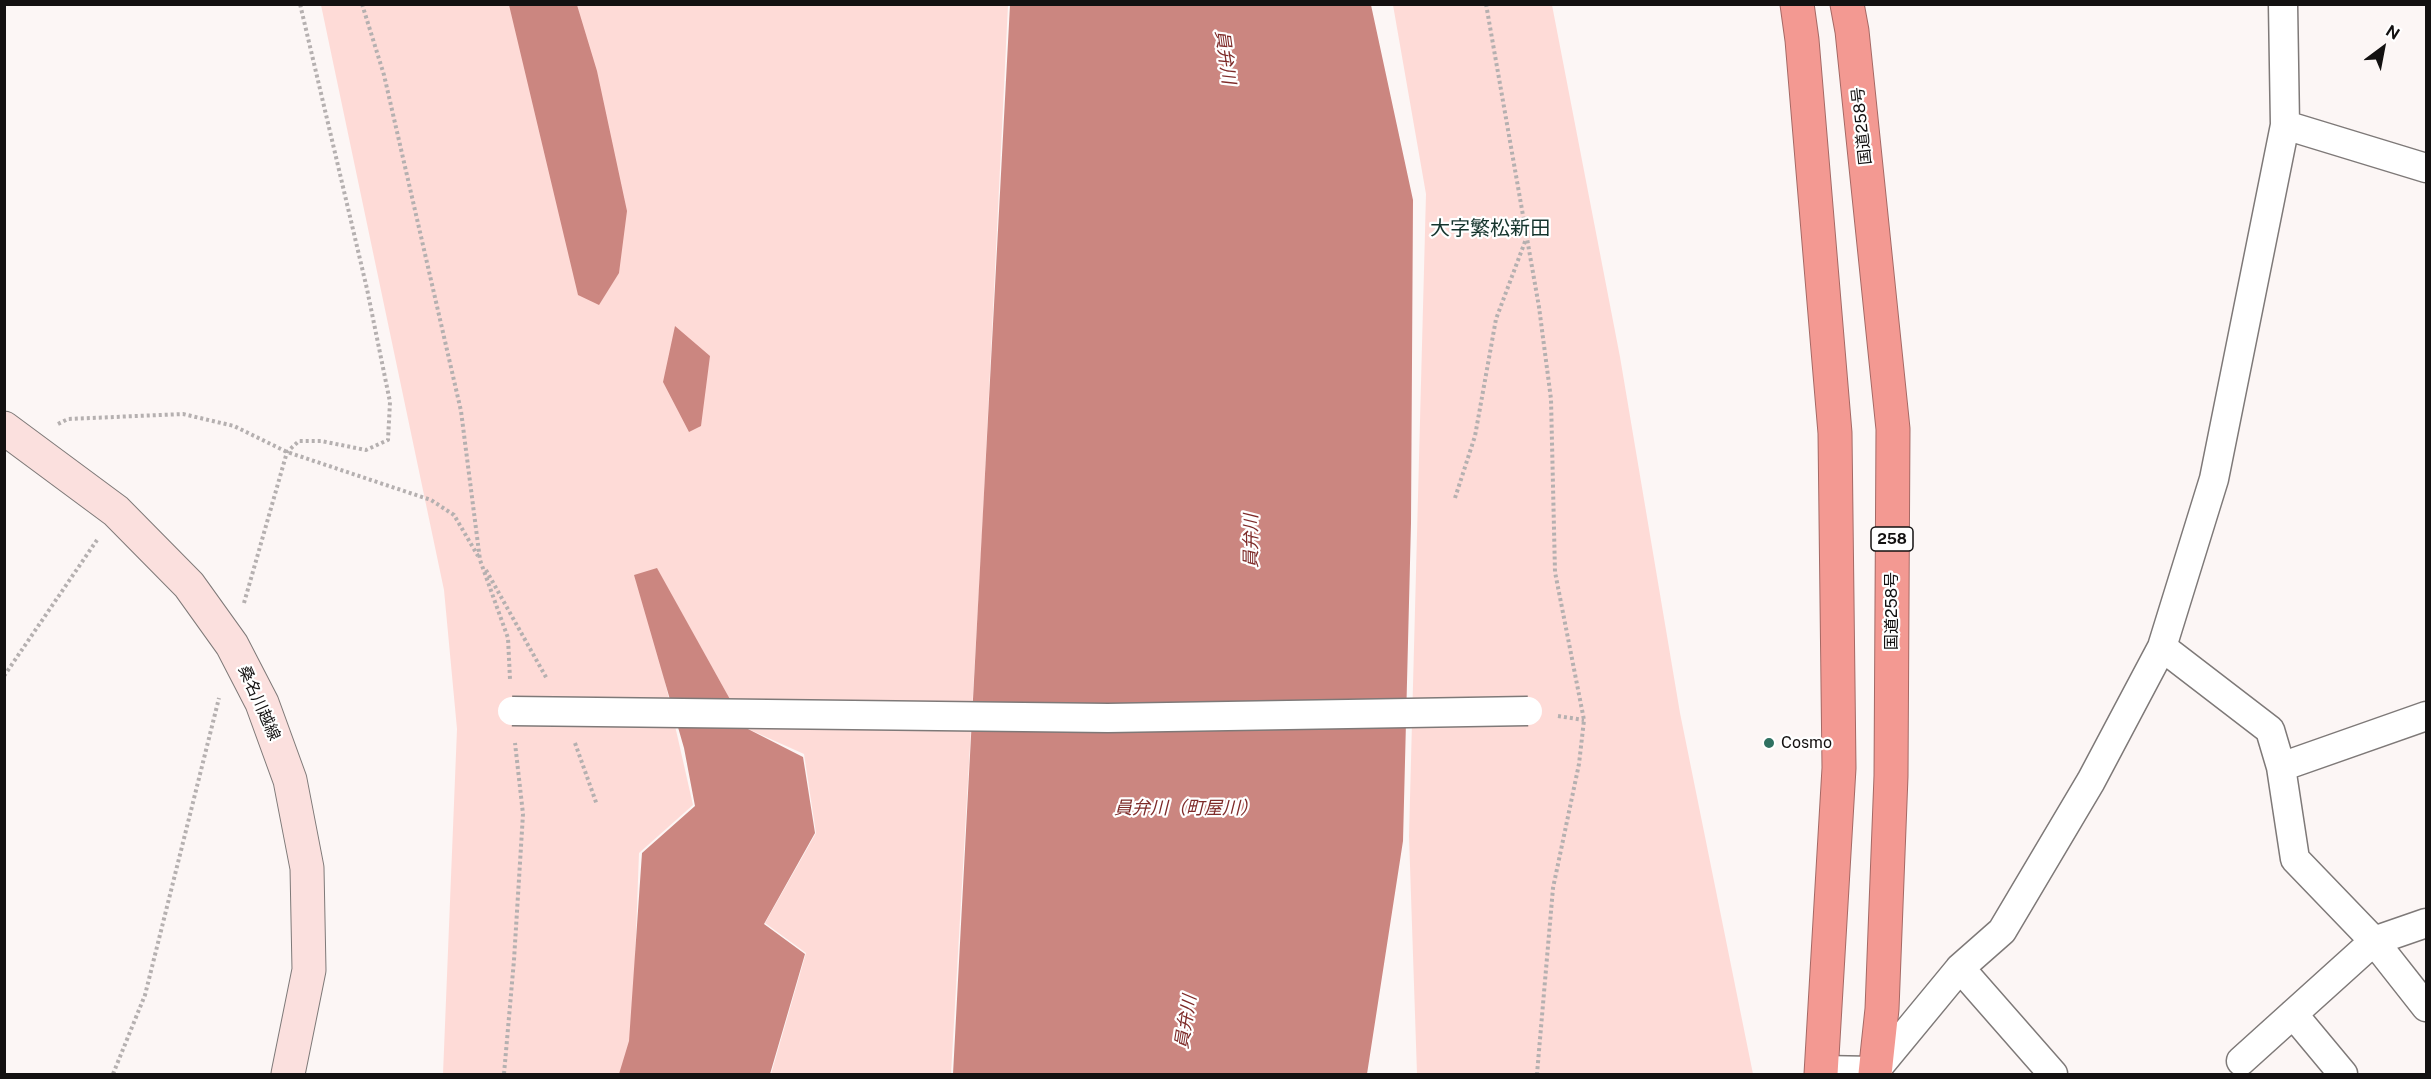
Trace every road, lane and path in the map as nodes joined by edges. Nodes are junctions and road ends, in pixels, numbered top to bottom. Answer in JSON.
{"nodes":[{"id":1,"x":300,"y":4,"type":"edge"},
{"id":2,"x":362,"y":4,"type":"edge"},
{"id":3,"x":1486,"y":4,"type":"edge"},
{"id":4,"x":1797,"y":4,"type":"edge"},
{"id":5,"x":1847,"y":4,"type":"edge"},
{"id":6,"x":2283,"y":4,"type":"edge"},
{"id":7,"x":2285,"y":125,"type":"junction"},
{"id":8,"x":2427,"y":168,"type":"edge"},
{"id":9,"x":1526,"y":238,"type":"junction"},
{"id":10,"x":13,"y":433,"type":"edge"},
{"id":11,"x":287,"y":452,"type":"junction"},
{"id":12,"x":1455,"y":498,"type":"dead end"},
{"id":13,"x":117,"y":511,"type":"junction"},
{"id":14,"x":480,"y":560,"type":"junction"},
{"id":15,"x":232,"y":645,"type":"junction"},
{"id":16,"x":2162,"y":647,"type":"junction"},
{"id":17,"x":4,"y":676,"type":"edge"},
{"id":18,"x":512,"y":711,"type":"junction"},
{"id":19,"x":1528,"y":711,"type":"dead end"},
{"id":20,"x":2427,"y":716,"type":"edge"},
{"id":21,"x":2281,"y":766,"type":"junction"},
{"id":22,"x":2427,"y":923,"type":"edge"},
{"id":23,"x":2374,"y":941,"type":"junction"},
{"id":24,"x":1960,"y":968,"type":"junction"},
{"id":25,"x":2427,"y":1007,"type":"edge"},
{"id":26,"x":2293,"y":1014,"type":"junction"},
{"id":27,"x":2241,"y":1061,"type":"dead end"},
{"id":28,"x":1821,"y":1072,"type":"edge"},
{"id":29,"x":1875,"y":1073,"type":"edge"},
{"id":30,"x":113,"y":1074,"type":"edge"},
{"id":31,"x":288,"y":1074,"type":"edge"},
{"id":32,"x":504,"y":1074,"type":"edge"},
{"id":33,"x":1537,"y":1074,"type":"edge"},
{"id":34,"x":2053,"y":1074,"type":"edge"},
{"id":35,"x":2343,"y":1074,"type":"edge"}],
"edges":[{"from":1,"to":11,"type":"path"},
{"from":2,"to":14,"type":"path"},
{"from":3,"to":9,"type":"path"},
{"from":4,"to":28,"type":"highway"},
{"from":5,"to":29,"type":"highway","name":"国道258号","number":"258"},
{"from":6,"to":7,"type":"street"},
{"from":7,"to":8,"type":"street"},
{"from":7,"to":16,"type":"street"},
{"from":9,"to":12,"type":"path"},
{"from":9,"to":33,"type":"path"},
{"from":10,"to":11,"type":"path"},
{"from":10,"to":13,"type":"main road","name":"桑名川越線"},
{"from":11,"to":14,"type":"path"},
{"from":11,"to":15,"type":"path"},
{"from":13,"to":15,"type":"main road","name":"桑名川越線"},
{"from":13,"to":17,"type":"path"},
{"from":14,"to":18,"type":"path"},
{"from":15,"to":30,"type":"path"},
{"from":15,"to":31,"type":"main road","name":"桑名川越線"},
{"from":16,"to":21,"type":"street"},
{"from":16,"to":24,"type":"street"},
{"from":18,"to":19,"type":"street","bridge":true},
{"from":18,"to":32,"type":"path"},
{"from":20,"to":21,"type":"street"},
{"from":21,"to":23,"type":"street"},
{"from":22,"to":23,"type":"street"},
{"from":23,"to":25,"type":"street"},
{"from":23,"to":26,"type":"street"},
{"from":24,"to":29,"type":"street"},
{"from":24,"to":34,"type":"street"},
{"from":26,"to":27,"type":"street"},
{"from":26,"to":35,"type":"street"},
{"from":28,"to":29,"type":"street"}]}
